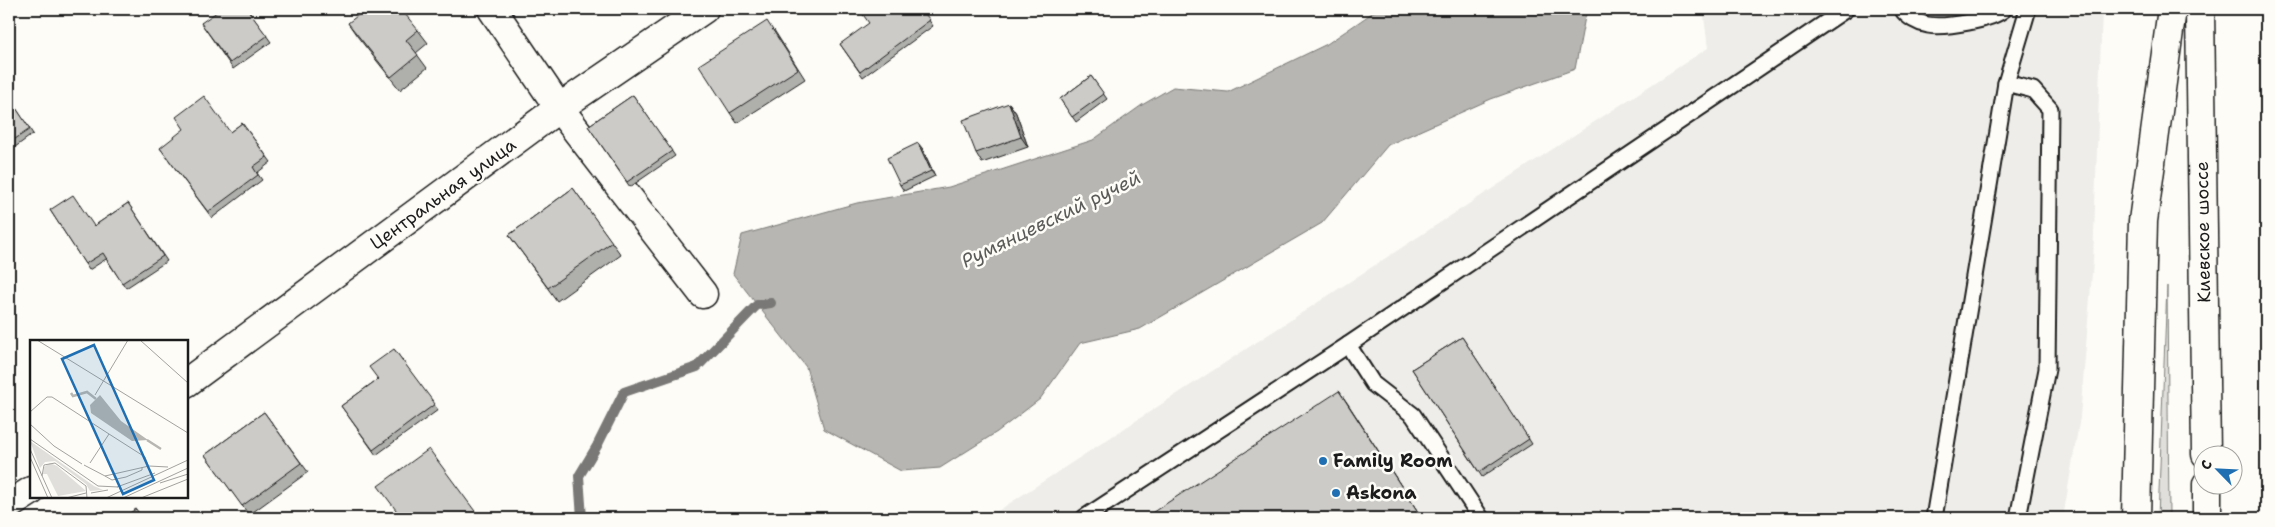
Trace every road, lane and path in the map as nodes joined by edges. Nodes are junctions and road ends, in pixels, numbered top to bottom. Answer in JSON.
{"nodes":[{"id":1,"x":492,"y":9,"type":"edge"},
{"id":2,"x":704,"y":9,"type":"edge"},
{"id":3,"x":1846,"y":9,"type":"edge"},
{"id":4,"x":1902,"y":9,"type":"edge"},
{"id":5,"x":2004,"y":9,"type":"edge"},
{"id":6,"x":2028,"y":9,"type":"edge"},
{"id":7,"x":2172,"y":9,"type":"edge"},
{"id":8,"x":2200,"y":9,"type":"edge"},
{"id":9,"x":2006,"y":83,"type":"junction"},
{"id":10,"x":559,"y":108,"type":"junction"},
{"id":11,"x":703,"y":294,"type":"dead end"},
{"id":12,"x":1348,"y":345,"type":"junction"},
{"id":13,"x":188,"y":382,"type":"edge"},
{"id":14,"x":2206,"y":444,"type":"edge"},
{"id":15,"x":30,"y":492,"type":"edge"},
{"id":16,"x":2207,"y":494,"type":"edge"},
{"id":17,"x":9,"y":506,"type":"edge"},
{"id":18,"x":1084,"y":518,"type":"edge"},
{"id":19,"x":1481,"y":518,"type":"edge"},
{"id":20,"x":1934,"y":518,"type":"edge"},
{"id":21,"x":2018,"y":518,"type":"edge"},
{"id":22,"x":2136,"y":518,"type":"edge"},
{"id":23,"x":2208,"y":518,"type":"edge"}],
"edges":[{"from":1,"to":10,"type":"main road"},
{"from":2,"to":10,"type":"main road","name":"Центральная улица"},
{"from":3,"to":12,"type":"lane"},
{"from":4,"to":5,"type":"lane"},
{"from":6,"to":9,"type":"lane"},
{"from":7,"to":22,"type":"main road"},
{"from":8,"to":14,"type":"main road","name":"Киевское шоссе"},
{"from":9,"to":20,"type":"lane"},
{"from":9,"to":21,"type":"lane"},
{"from":10,"to":11,"type":"main road"},
{"from":10,"to":13,"type":"main road","name":"Центральная улица"},
{"from":12,"to":18,"type":"lane"},
{"from":12,"to":19,"type":"lane"},
{"from":15,"to":17,"type":"main road"},
{"from":16,"to":23,"type":"main road"}]}
